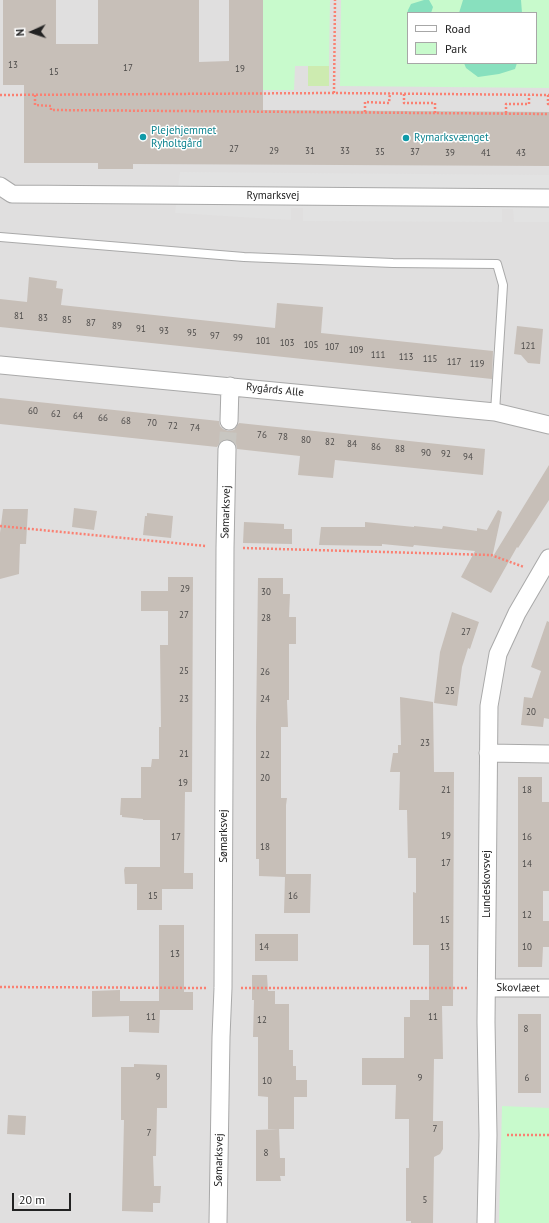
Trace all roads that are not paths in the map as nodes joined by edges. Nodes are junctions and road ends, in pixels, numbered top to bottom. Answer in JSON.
{"nodes":[{"id":1,"x":0,"y":186,"type":"edge"},
{"id":2,"x":549,"y":198,"type":"edge"},
{"id":3,"x":0,"y":237,"type":"edge"},
{"id":4,"x":0,"y":365,"type":"edge"},
{"id":5,"x":230,"y":386,"type":"junction"},
{"id":6,"x":495,"y":412,"type":"junction"},
{"id":7,"x":229,"y":422,"type":"tunnel mouth"},
{"id":8,"x":549,"y":425,"type":"edge"},
{"id":9,"x":227,"y":449,"type":"tunnel mouth"},
{"id":10,"x":549,"y":558,"type":"edge"},
{"id":11,"x":488,"y":753,"type":"junction"},
{"id":12,"x":549,"y":754,"type":"edge"},
{"id":13,"x":487,"y":988,"type":"junction"},
{"id":14,"x":549,"y":988,"type":"edge"},
{"id":15,"x":218,"y":1223,"type":"edge"},
{"id":16,"x":486,"y":1223,"type":"edge"}],
"edges":[{"from":1,"to":2,"type":"street","name":"Rymarksvej"},
{"from":3,"to":6,"type":"lane"},
{"from":4,"to":5,"type":"street","name":"Rygårds Alle"},
{"from":5,"to":6,"type":"street","name":"Rygårds Alle"},
{"from":5,"to":7,"type":"street"},
{"from":6,"to":8,"type":"street","name":"Rygårds Alle"},
{"from":9,"to":15,"type":"street","name":"Sømarksvej"},
{"from":10,"to":11,"type":"street","name":"Lundeskovsvej"},
{"from":11,"to":12,"type":"street"},
{"from":11,"to":13,"type":"street","name":"Lundeskovsvej"},
{"from":13,"to":14,"type":"street","name":"Skovlæet"},
{"from":13,"to":16,"type":"street","name":"Lundeskovsvej"}]}
